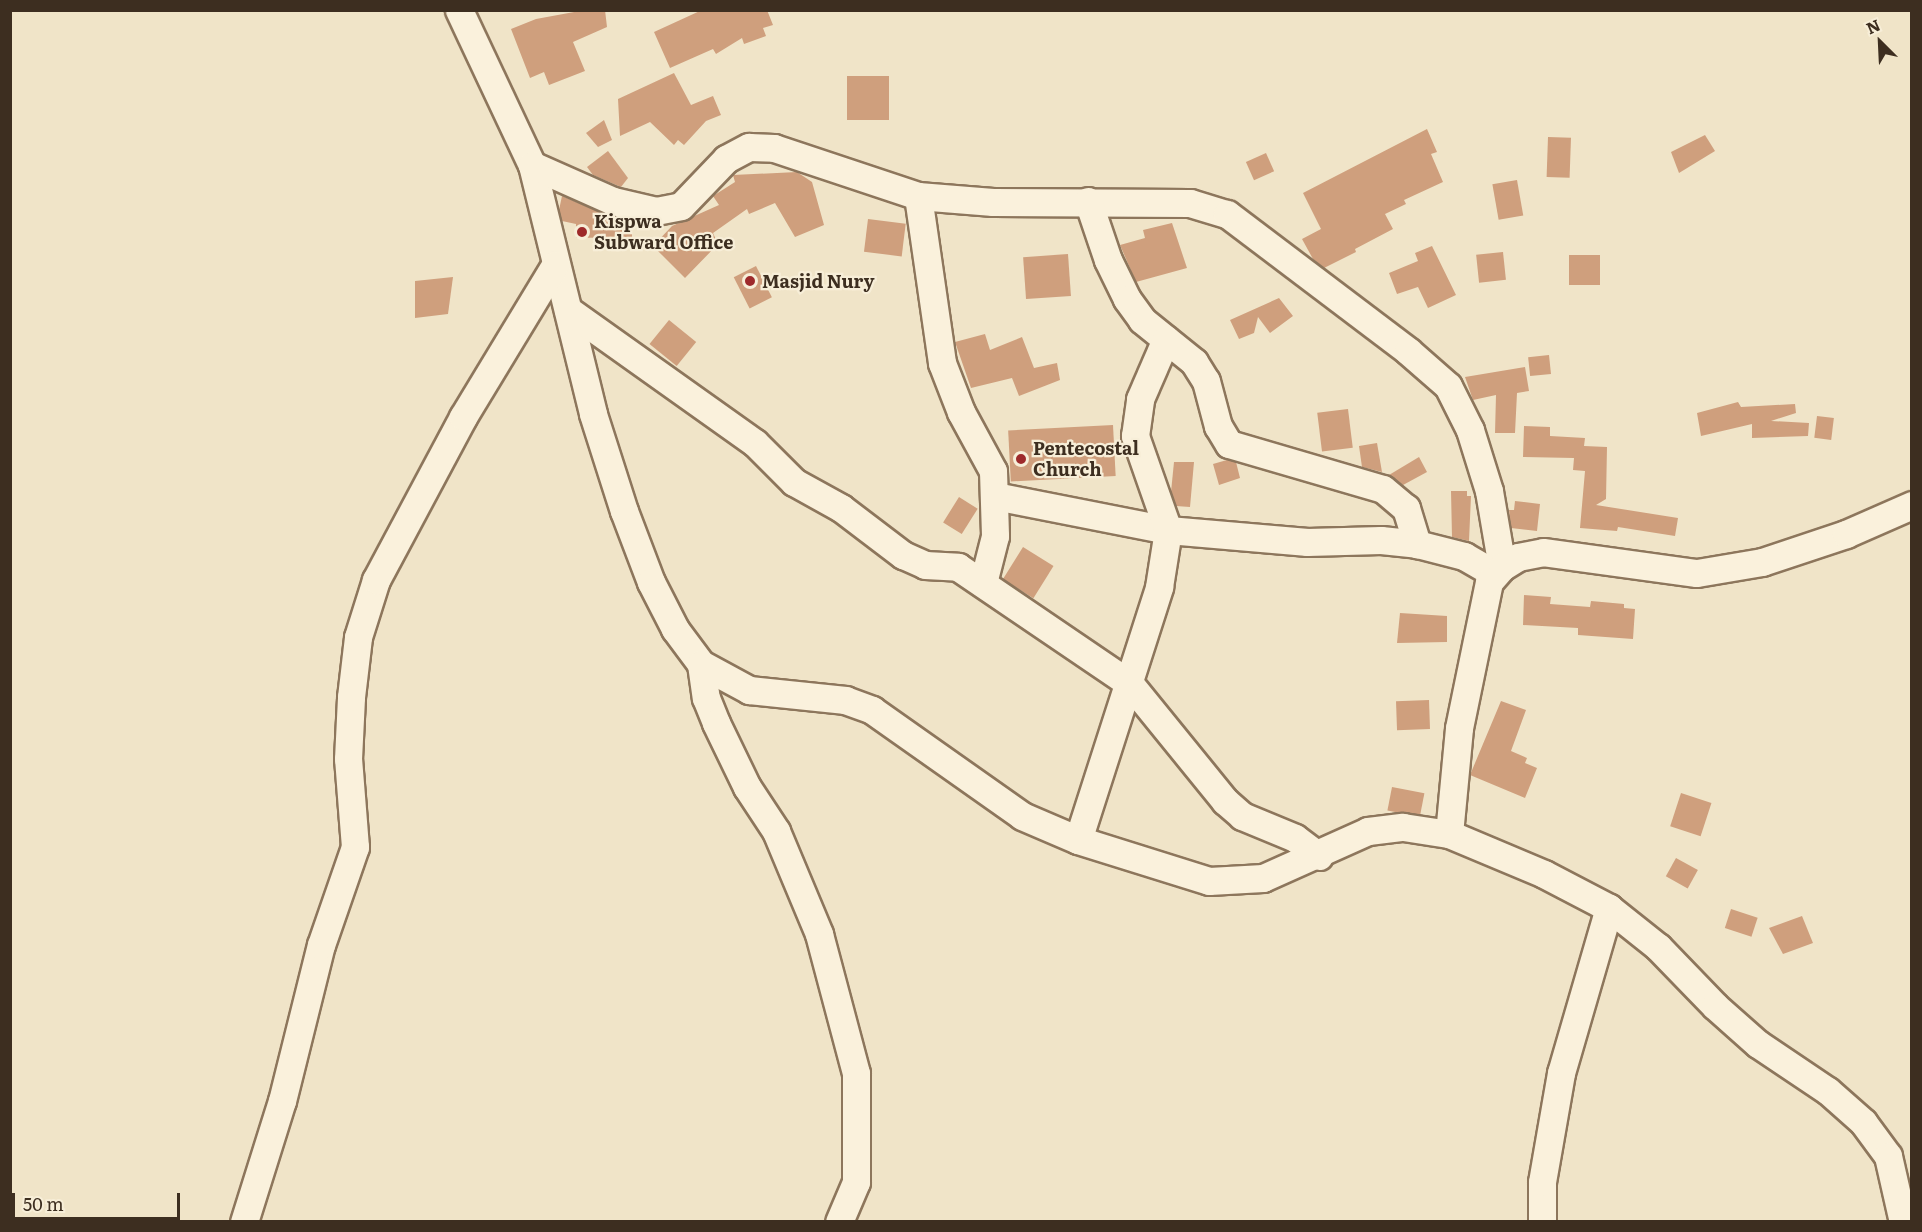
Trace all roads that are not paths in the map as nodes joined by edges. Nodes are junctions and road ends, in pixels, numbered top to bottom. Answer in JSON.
{"nodes":[{"id":1,"x":459,"y":10,"type":"edge"},
{"id":2,"x":532,"y":165,"type":"junction"},
{"id":3,"x":918,"y":196,"type":"junction"},
{"id":4,"x":1088,"y":201,"type":"junction"},
{"id":5,"x":555,"y":265,"type":"junction"},
{"id":6,"x":568,"y":310,"type":"junction"},
{"id":7,"x":1166,"y":339,"type":"junction"},
{"id":8,"x":995,"y":496,"type":"junction"},
{"id":9,"x":1911,"y":505,"type":"edge"},
{"id":10,"x":1168,"y":530,"type":"junction"},
{"id":11,"x":1417,"y":544,"type":"junction"},
{"id":12,"x":1499,"y":570,"type":"junction"},
{"id":13,"x":983,"y":583,"type":"junction"},
{"id":14,"x":701,"y":664,"type":"junction"},
{"id":15,"x":1130,"y":684,"type":"junction"},
{"id":16,"x":1449,"y":834,"type":"junction"},
{"id":17,"x":1078,"y":840,"type":"junction"},
{"id":18,"x":1319,"y":856,"type":"junction"},
{"id":19,"x":1609,"y":908,"type":"junction"},
{"id":20,"x":244,"y":1221,"type":"edge"},
{"id":21,"x":839,"y":1221,"type":"edge"},
{"id":22,"x":1542,"y":1221,"type":"edge"},
{"id":23,"x":1903,"y":1221,"type":"edge"}],
"edges":[{"from":1,"to":2,"type":"street"},
{"from":2,"to":3,"type":"street"},
{"from":2,"to":5,"type":"street"},
{"from":3,"to":4,"type":"street"},
{"from":3,"to":8,"type":"street"},
{"from":4,"to":7,"type":"street"},
{"from":4,"to":12,"type":"street"},
{"from":5,"to":6,"type":"street"},
{"from":5,"to":20,"type":"street"},
{"from":6,"to":13,"type":"street"},
{"from":6,"to":14,"type":"street"},
{"from":7,"to":10,"type":"street"},
{"from":7,"to":11,"type":"street"},
{"from":8,"to":10,"type":"street"},
{"from":8,"to":13,"type":"street"},
{"from":9,"to":12,"type":"street"},
{"from":10,"to":11,"type":"street"},
{"from":10,"to":15,"type":"street"},
{"from":11,"to":12,"type":"street"},
{"from":12,"to":16,"type":"street"},
{"from":13,"to":15,"type":"street"},
{"from":14,"to":17,"type":"street"},
{"from":14,"to":21,"type":"street"},
{"from":15,"to":17,"type":"street"},
{"from":15,"to":18,"type":"street"},
{"from":16,"to":18,"type":"street"},
{"from":16,"to":19,"type":"street"},
{"from":17,"to":18,"type":"street"},
{"from":19,"to":22,"type":"street"},
{"from":19,"to":23,"type":"street"}]}
